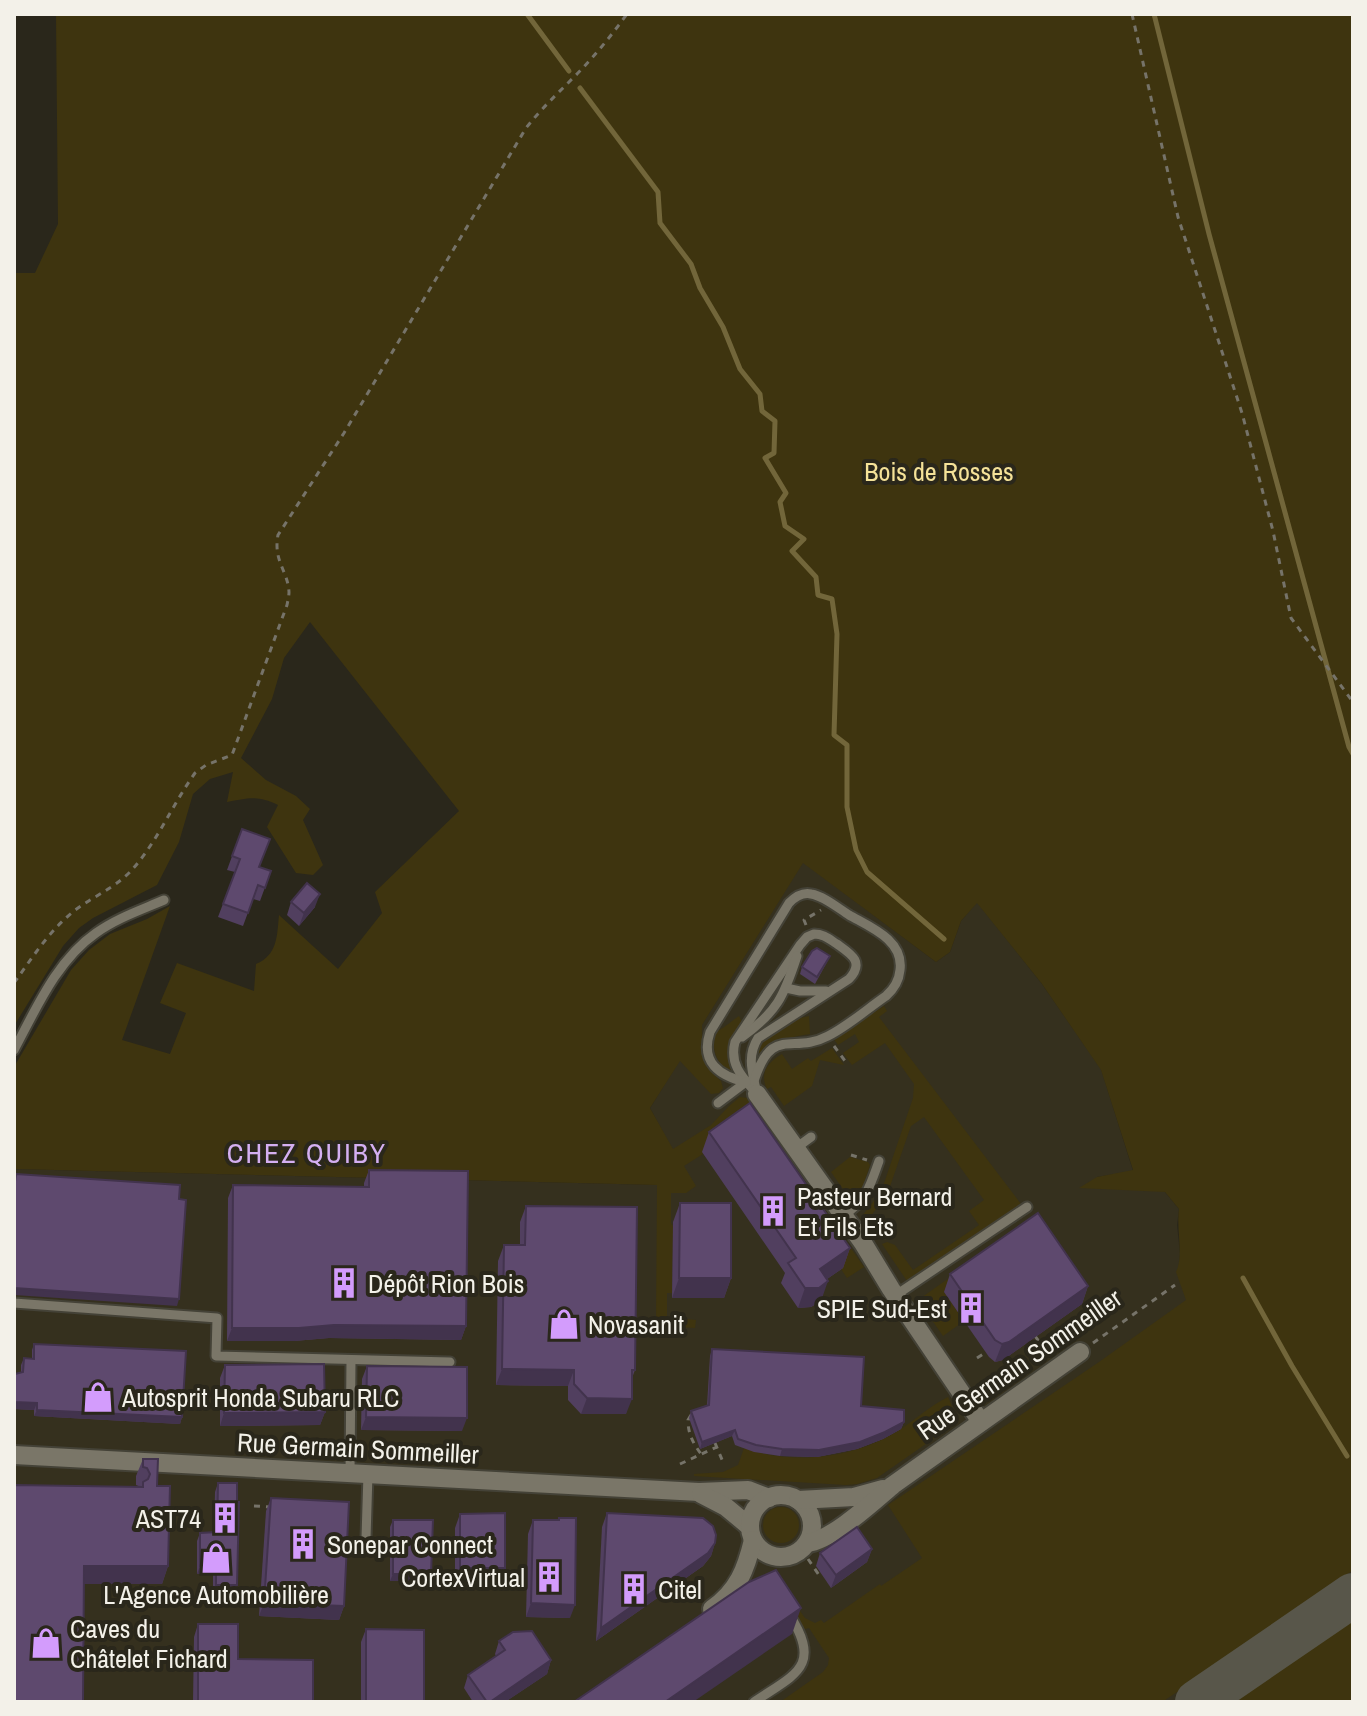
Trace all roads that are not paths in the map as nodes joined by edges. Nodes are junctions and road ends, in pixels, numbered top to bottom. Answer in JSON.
{"nodes":[{"id":1,"x":164,"y":900,"type":"dead end"},
{"id":2,"x":800,"y":945,"type":"junction"},
{"id":3,"x":786,"y":988,"type":"junction"},
{"id":4,"x":829,"y":991,"type":"junction"},
{"id":5,"x":735,"y":1042,"type":"junction"},
{"id":6,"x":14,"y":1050,"type":"edge"},
{"id":7,"x":752,"y":1086,"type":"junction"},
{"id":8,"x":718,"y":1103,"type":"dead end"},
{"id":9,"x":879,"y":1161,"type":"dead end"},
{"id":10,"x":1027,"y":1207,"type":"dead end"},
{"id":11,"x":844,"y":1215,"type":"junction"},
{"id":12,"x":896,"y":1295,"type":"junction"},
{"id":13,"x":14,"y":1303,"type":"edge"},
{"id":14,"x":1080,"y":1352,"type":"road end"},
{"id":15,"x":351,"y":1360,"type":"junction"},
{"id":16,"x":450,"y":1362,"type":"dead end"},
{"id":17,"x":981,"y":1422,"type":"junction"},
{"id":18,"x":14,"y":1455,"type":"edge"},
{"id":19,"x":359,"y":1474,"type":"junction"},
{"id":20,"x":893,"y":1485,"type":"junction"},
{"id":21,"x":699,"y":1492,"type":"junction"},
{"id":22,"x":769,"y":1498,"type":"junction"},
{"id":23,"x":798,"y":1500,"type":"junction"},
{"id":24,"x":752,"y":1533,"type":"junction"},
{"id":25,"x":366,"y":1538,"type":"dead end"},
{"id":26,"x":798,"y":1550,"type":"junction"},
{"id":27,"x":773,"y":1575,"type":"edge"},
{"id":28,"x":755,"y":1587,"type":"edge"},
{"id":29,"x":727,"y":1599,"type":"junction"},
{"id":30,"x":783,"y":1605,"type":"edge"},
{"id":31,"x":692,"y":1623,"type":"edge"},
{"id":32,"x":754,"y":1702,"type":"edge"}],
"edges":[{"from":1,"to":6,"type":"lane"},
{"from":2,"to":3,"type":"lane"},
{"from":2,"to":4,"type":"lane"},
{"from":2,"to":5,"type":"lane"},
{"from":3,"to":4,"type":"lane"},
{"from":3,"to":5,"type":"lane"},
{"from":4,"to":7,"type":"lane"},
{"from":5,"to":7,"type":"lane"},
{"from":7,"to":7,"type":"lane"},
{"from":7,"to":8,"type":"lane"},
{"from":7,"to":11,"type":"street"},
{"from":9,"to":11,"type":"lane"},
{"from":10,"to":12,"type":"lane"},
{"from":11,"to":12,"type":"street"},
{"from":12,"to":17,"type":"street"},
{"from":13,"to":15,"type":"lane"},
{"from":14,"to":17,"type":"street","name":"Rue Germain Sommeiller"},
{"from":15,"to":16,"type":"lane"},
{"from":15,"to":19,"type":"lane"},
{"from":17,"to":20,"type":"street","name":"Rue Germain Sommeiller"},
{"from":18,"to":19,"type":"street","name":"Rue Germain Sommeiller"},
{"from":19,"to":21,"type":"street","name":"Rue Germain Sommeiller"},
{"from":19,"to":25,"type":"lane"},
{"from":20,"to":23,"type":"street","name":"Rue Germain Sommeiller"},
{"from":20,"to":26,"type":"street","name":"Rue Germain Sommeiller"},
{"from":21,"to":22,"type":"street","name":"Rue Germain Sommeiller"},
{"from":21,"to":24,"type":"street","name":"Rue Germain Sommeiller"},
{"from":22,"to":23,"type":"street","name":"Rue Germain Sommeiller"},
{"from":22,"to":24,"type":"street"},
{"from":23,"to":26,"type":"street"},
{"from":24,"to":26,"type":"street","name":"Rue Germain Sommeiller"},
{"from":24,"to":29,"type":"street"},
{"from":26,"to":27,"type":"street","name":"Rue Germain Sommeiller"},
{"from":28,"to":29,"type":"street"},
{"from":29,"to":31,"type":"street"},
{"from":30,"to":32,"type":"lane"}]}
